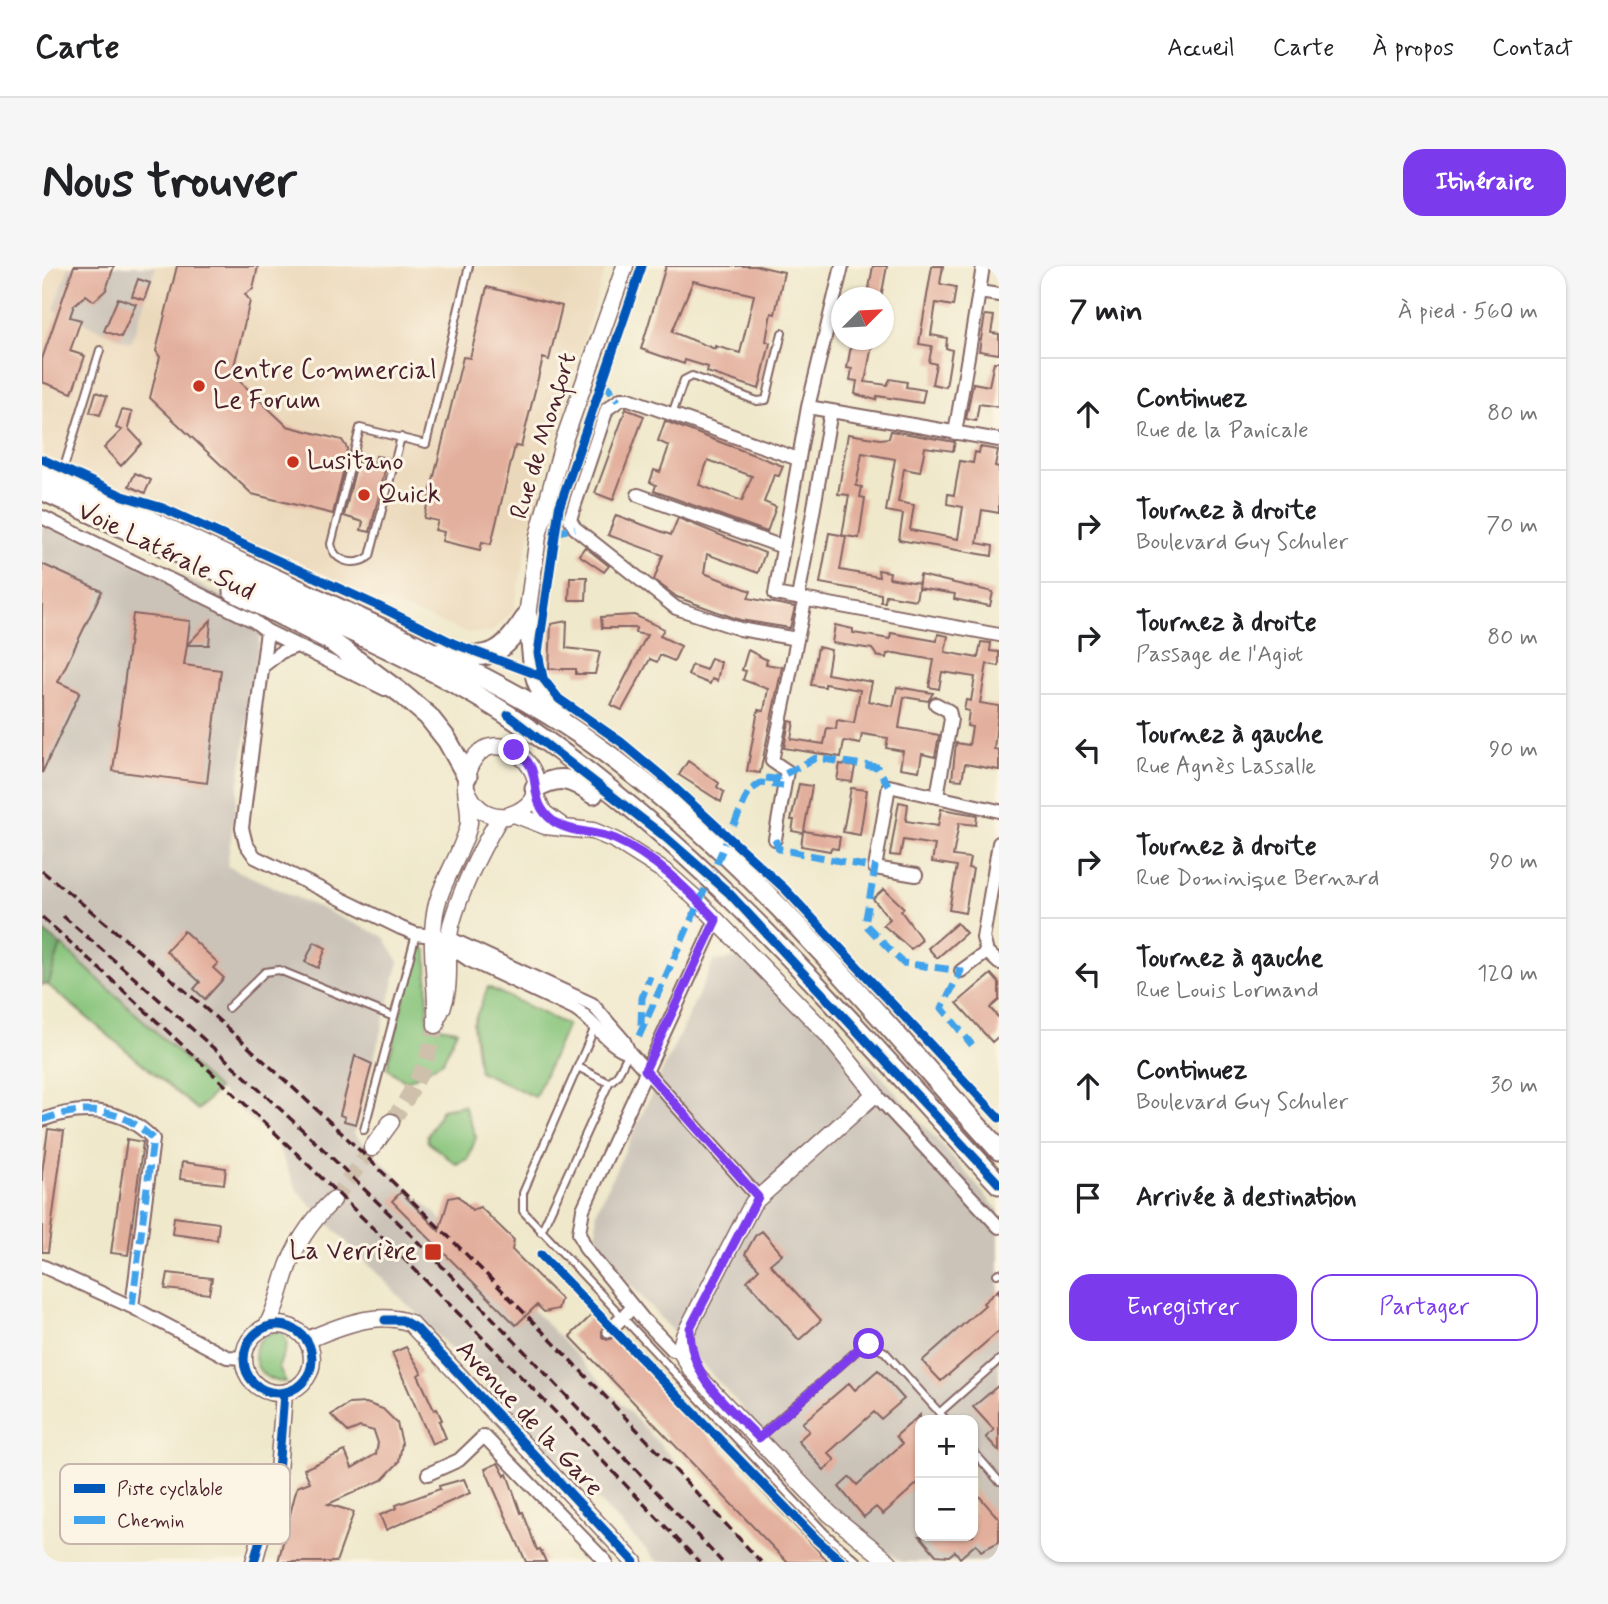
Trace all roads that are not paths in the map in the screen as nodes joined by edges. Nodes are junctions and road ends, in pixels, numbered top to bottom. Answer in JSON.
{"nodes":[{"id":1,"x":469,"y":266,"type":"edge"},
{"id":2,"x":842,"y":266,"type":"edge"},
{"id":3,"x":983,"y":266,"type":"edge"},
{"id":4,"x":622,"y":269,"type":"edge"},
{"id":5,"x":979,"y":292,"type":"junction"},
{"id":6,"x":999,"y":295,"type":"edge"},
{"id":7,"x":782,"y":333,"type":"dead end"},
{"id":8,"x":100,"y":350,"type":"dead end"},
{"id":9,"x":808,"y":407,"type":"junction"},
{"id":10,"x":831,"y":411,"type":"junction"},
{"id":11,"x":672,"y":414,"type":"junction"},
{"id":12,"x":955,"y":433,"type":"junction"},
{"id":13,"x":401,"y":437,"type":"junction"},
{"id":14,"x":999,"y":440,"type":"edge"},
{"id":15,"x":798,"y":459,"type":"junction"},
{"id":16,"x":42,"y":470,"type":"edge"},
{"id":17,"x":61,"y":479,"type":"junction"},
{"id":18,"x":42,"y":490,"type":"edge"},
{"id":19,"x":638,"y":495,"type":"dead end"},
{"id":20,"x":42,"y":517,"type":"edge"},
{"id":21,"x":783,"y":547,"type":"junction"},
{"id":22,"x":189,"y":558,"type":"junction"},
{"id":23,"x":802,"y":599,"type":"junction"},
{"id":24,"x":527,"y":616,"type":"junction"},
{"id":25,"x":267,"y":631,"type":"junction"},
{"id":26,"x":999,"y":635,"type":"edge"},
{"id":27,"x":797,"y":639,"type":"junction"},
{"id":28,"x":297,"y":646,"type":"junction"},
{"id":29,"x":431,"y":652,"type":"junction"},
{"id":30,"x":263,"y":666,"type":"junction"},
{"id":31,"x":402,"y":694,"type":"junction"},
{"id":32,"x":936,"y":704,"type":"dead end"},
{"id":33,"x":467,"y":783,"type":"junction"},
{"id":34,"x":534,"y":790,"type":"junction"},
{"id":35,"x":937,"y":796,"type":"junction"},
{"id":36,"x":999,"y":811,"type":"edge"},
{"id":37,"x":507,"y":815,"type":"junction"},
{"id":38,"x":689,"y":821,"type":"junction"},
{"id":39,"x":469,"y":825,"type":"junction"},
{"id":40,"x":567,"y":828,"type":"junction"},
{"id":41,"x":664,"y":836,"type":"junction"},
{"id":42,"x":775,"y":839,"type":"dead end"},
{"id":43,"x":999,"y":843,"type":"edge"},
{"id":44,"x":916,"y":875,"type":"dead end"},
{"id":45,"x":716,"y":920,"type":"junction"},
{"id":46,"x":416,"y":934,"type":"junction"},
{"id":47,"x":444,"y":939,"type":"junction"},
{"id":48,"x":986,"y":952,"type":"junction"},
{"id":49,"x":999,"y":963,"type":"edge"},
{"id":50,"x":961,"y":971,"type":"dead end"},
{"id":51,"x":228,"y":1007,"type":"dead end"},
{"id":52,"x":394,"y":1017,"type":"junction"},
{"id":53,"x":436,"y":1022,"type":"tunnel mouth"},
{"id":54,"x":596,"y":1025,"type":"junction"},
{"id":55,"x":629,"y":1052,"type":"junction"},
{"id":56,"x":578,"y":1067,"type":"junction"},
{"id":57,"x":645,"y":1070,"type":"junction"},
{"id":58,"x":608,"y":1083,"type":"junction"},
{"id":59,"x":876,"y":1094,"type":"junction"},
{"id":60,"x":965,"y":1112,"type":"junction"},
{"id":61,"x":42,"y":1120,"type":"edge"},
{"id":62,"x":391,"y":1122,"type":"tunnel mouth"},
{"id":63,"x":364,"y":1130,"type":"dead end"},
{"id":64,"x":999,"y":1134,"type":"edge"},
{"id":65,"x":372,"y":1148,"type":"tunnel mouth"},
{"id":66,"x":999,"y":1150,"type":"edge"},
{"id":67,"x":999,"y":1184,"type":"edge"},
{"id":68,"x":758,"y":1197,"type":"junction"},
{"id":69,"x":999,"y":1227,"type":"edge"},
{"id":70,"x":541,"y":1232,"type":"junction"},
{"id":71,"x":42,"y":1266,"type":"edge"},
{"id":72,"x":132,"y":1307,"type":"junction"},
{"id":73,"x":634,"y":1307,"type":"junction"},
{"id":74,"x":622,"y":1318,"type":"junction"},
{"id":75,"x":289,"y":1327,"type":"junction"},
{"id":76,"x":265,"y":1328,"type":"junction"},
{"id":77,"x":690,"y":1328,"type":"junction"},
{"id":78,"x":609,"y":1331,"type":"dead end"},
{"id":79,"x":307,"y":1340,"type":"junction"},
{"id":80,"x":680,"y":1350,"type":"junction"},
{"id":81,"x":244,"y":1358,"type":"junction"},
{"id":82,"x":999,"y":1360,"type":"edge"},
{"id":83,"x":699,"y":1374,"type":"junction"},
{"id":84,"x":284,"y":1393,"type":"junction"},
{"id":85,"x":939,"y":1413,"type":"joint"},
{"id":86,"x":502,"y":1421,"type":"junction"},
{"id":87,"x":484,"y":1436,"type":"junction"},
{"id":88,"x":759,"y":1438,"type":"junction"},
{"id":89,"x":978,"y":1457,"type":"edge"},
{"id":90,"x":279,"y":1464,"type":"edge"},
{"id":91,"x":428,"y":1474,"type":"dead end"},
{"id":92,"x":999,"y":1481,"type":"edge"},
{"id":93,"x":259,"y":1544,"type":"edge"},
{"id":94,"x":254,"y":1562,"type":"edge"},
{"id":95,"x":606,"y":1562,"type":"edge"},
{"id":96,"x":634,"y":1562,"type":"edge"},
{"id":97,"x":858,"y":1562,"type":"edge"},
{"id":98,"x":890,"y":1562,"type":"edge"}],
"edges":[{"from":1,"to":13,"type":"lane"},
{"from":2,"to":9,"type":"street"},
{"from":3,"to":5,"type":"street"},
{"from":4,"to":24,"type":"street","name":"Rue de Monfort"},
{"from":5,"to":6,"type":"street"},
{"from":5,"to":12,"type":"street"},
{"from":7,"to":11,"type":"lane"},
{"from":8,"to":17,"type":"lane"},
{"from":9,"to":10,"type":"street"},
{"from":9,"to":15,"type":"street"},
{"from":10,"to":12,"type":"street"},
{"from":10,"to":23,"type":"street"},
{"from":11,"to":15,"type":"street"},
{"from":11,"to":27,"type":"street"},
{"from":12,"to":14,"type":"street"},
{"from":13,"to":13,"type":"lane"},
{"from":15,"to":21,"type":"street"},
{"from":16,"to":17,"type":"main road"},
{"from":17,"to":29,"type":"main road"},
{"from":18,"to":22,"type":"main road"},
{"from":19,"to":21,"type":"street"},
{"from":20,"to":25,"type":"street","name":"Voie Latérale Sud"},
{"from":21,"to":23,"type":"street"},
{"from":22,"to":31,"type":"main road"},
{"from":22,"to":41,"type":"main road"},
{"from":23,"to":26,"type":"street"},
{"from":23,"to":27,"type":"street"},
{"from":24,"to":29,"type":"main road"},
{"from":24,"to":38,"type":"main road"},
{"from":25,"to":28,"type":"street","name":"Voie Latérale Sud"},
{"from":25,"to":30,"type":"street","name":"Voie Latérale Sud"},
{"from":27,"to":42,"type":"street"},
{"from":28,"to":30,"type":"street"},
{"from":28,"to":31,"type":"street","name":"Voie Latérale Sud"},
{"from":29,"to":38,"type":"main road"},
{"from":30,"to":46,"type":"street","name":"Voie Latérale Sud"},
{"from":31,"to":33,"type":"main road"},
{"from":32,"to":35,"type":"street"},
{"from":33,"to":34,"type":"street"},
{"from":33,"to":37,"type":"street"},
{"from":33,"to":39,"type":"street"},
{"from":34,"to":37,"type":"street"},
{"from":34,"to":40,"type":"street"},
{"from":34,"to":41,"type":"main road"},
{"from":35,"to":36,"type":"street"},
{"from":35,"to":44,"type":"street"},
{"from":37,"to":40,"type":"street"},
{"from":37,"to":47,"type":"street"},
{"from":38,"to":60,"type":"main road"},
{"from":39,"to":47,"type":"street"},
{"from":39,"to":47,"type":"street"},
{"from":40,"to":45,"type":"street"},
{"from":41,"to":67,"type":"main road"},
{"from":43,"to":48,"type":"street"},
{"from":45,"to":57,"type":"street"},
{"from":45,"to":59,"type":"street"},
{"from":46,"to":47,"type":"street","name":"Voie Latérale Sud"},
{"from":46,"to":52,"type":"lane"},
{"from":47,"to":53,"type":"street"},
{"from":47,"to":54,"type":"street"},
{"from":47,"to":55,"type":"street"},
{"from":48,"to":49,"type":"street"},
{"from":48,"to":50,"type":"street"},
{"from":51,"to":52,"type":"lane"},
{"from":52,"to":63,"type":"lane"},
{"from":54,"to":55,"type":"street"},
{"from":54,"to":56,"type":"lane"},
{"from":55,"to":57,"type":"street"},
{"from":55,"to":58,"type":"lane"},
{"from":56,"to":58,"type":"lane"},
{"from":56,"to":70,"type":"lane"},
{"from":57,"to":68,"type":"street"},
{"from":57,"to":73,"type":"street"},
{"from":58,"to":70,"type":"lane"},
{"from":59,"to":68,"type":"street"},
{"from":59,"to":69,"type":"street"},
{"from":60,"to":64,"type":"main road"},
{"from":60,"to":66,"type":"main road"},
{"from":61,"to":72,"type":"street"},
{"from":62,"to":65,"type":"street"},
{"from":68,"to":77,"type":"street"},
{"from":70,"to":74,"type":"lane"},
{"from":71,"to":72,"type":"street"},
{"from":72,"to":81,"type":"street"},
{"from":73,"to":74,"type":"street"},
{"from":73,"to":80,"type":"street"},
{"from":74,"to":78,"type":"street"},
{"from":74,"to":97,"type":"lane"},
{"from":75,"to":76,"type":"street"},
{"from":75,"to":76,"type":"street"},
{"from":75,"to":79,"type":"street"},
{"from":76,"to":81,"type":"street"},
{"from":77,"to":80,"type":"street"},
{"from":77,"to":83,"type":"street"},
{"from":79,"to":84,"type":"street"},
{"from":79,"to":86,"type":"street","name":"Avenue de la Gare"},
{"from":80,"to":83,"type":"street"},
{"from":81,"to":84,"type":"street"},
{"from":82,"to":85,"type":"lane"},
{"from":83,"to":88,"type":"street"},
{"from":84,"to":90,"type":"street"},
{"from":85,"to":88,"type":"lane"},
{"from":86,"to":87,"type":"street"},
{"from":86,"to":96,"type":"street","name":"Avenue de la Gare"},
{"from":87,"to":91,"type":"street"},
{"from":87,"to":95,"type":"street"},
{"from":88,"to":98,"type":"street"},
{"from":89,"to":92,"type":"lane"},
{"from":93,"to":94,"type":"street"}]}
